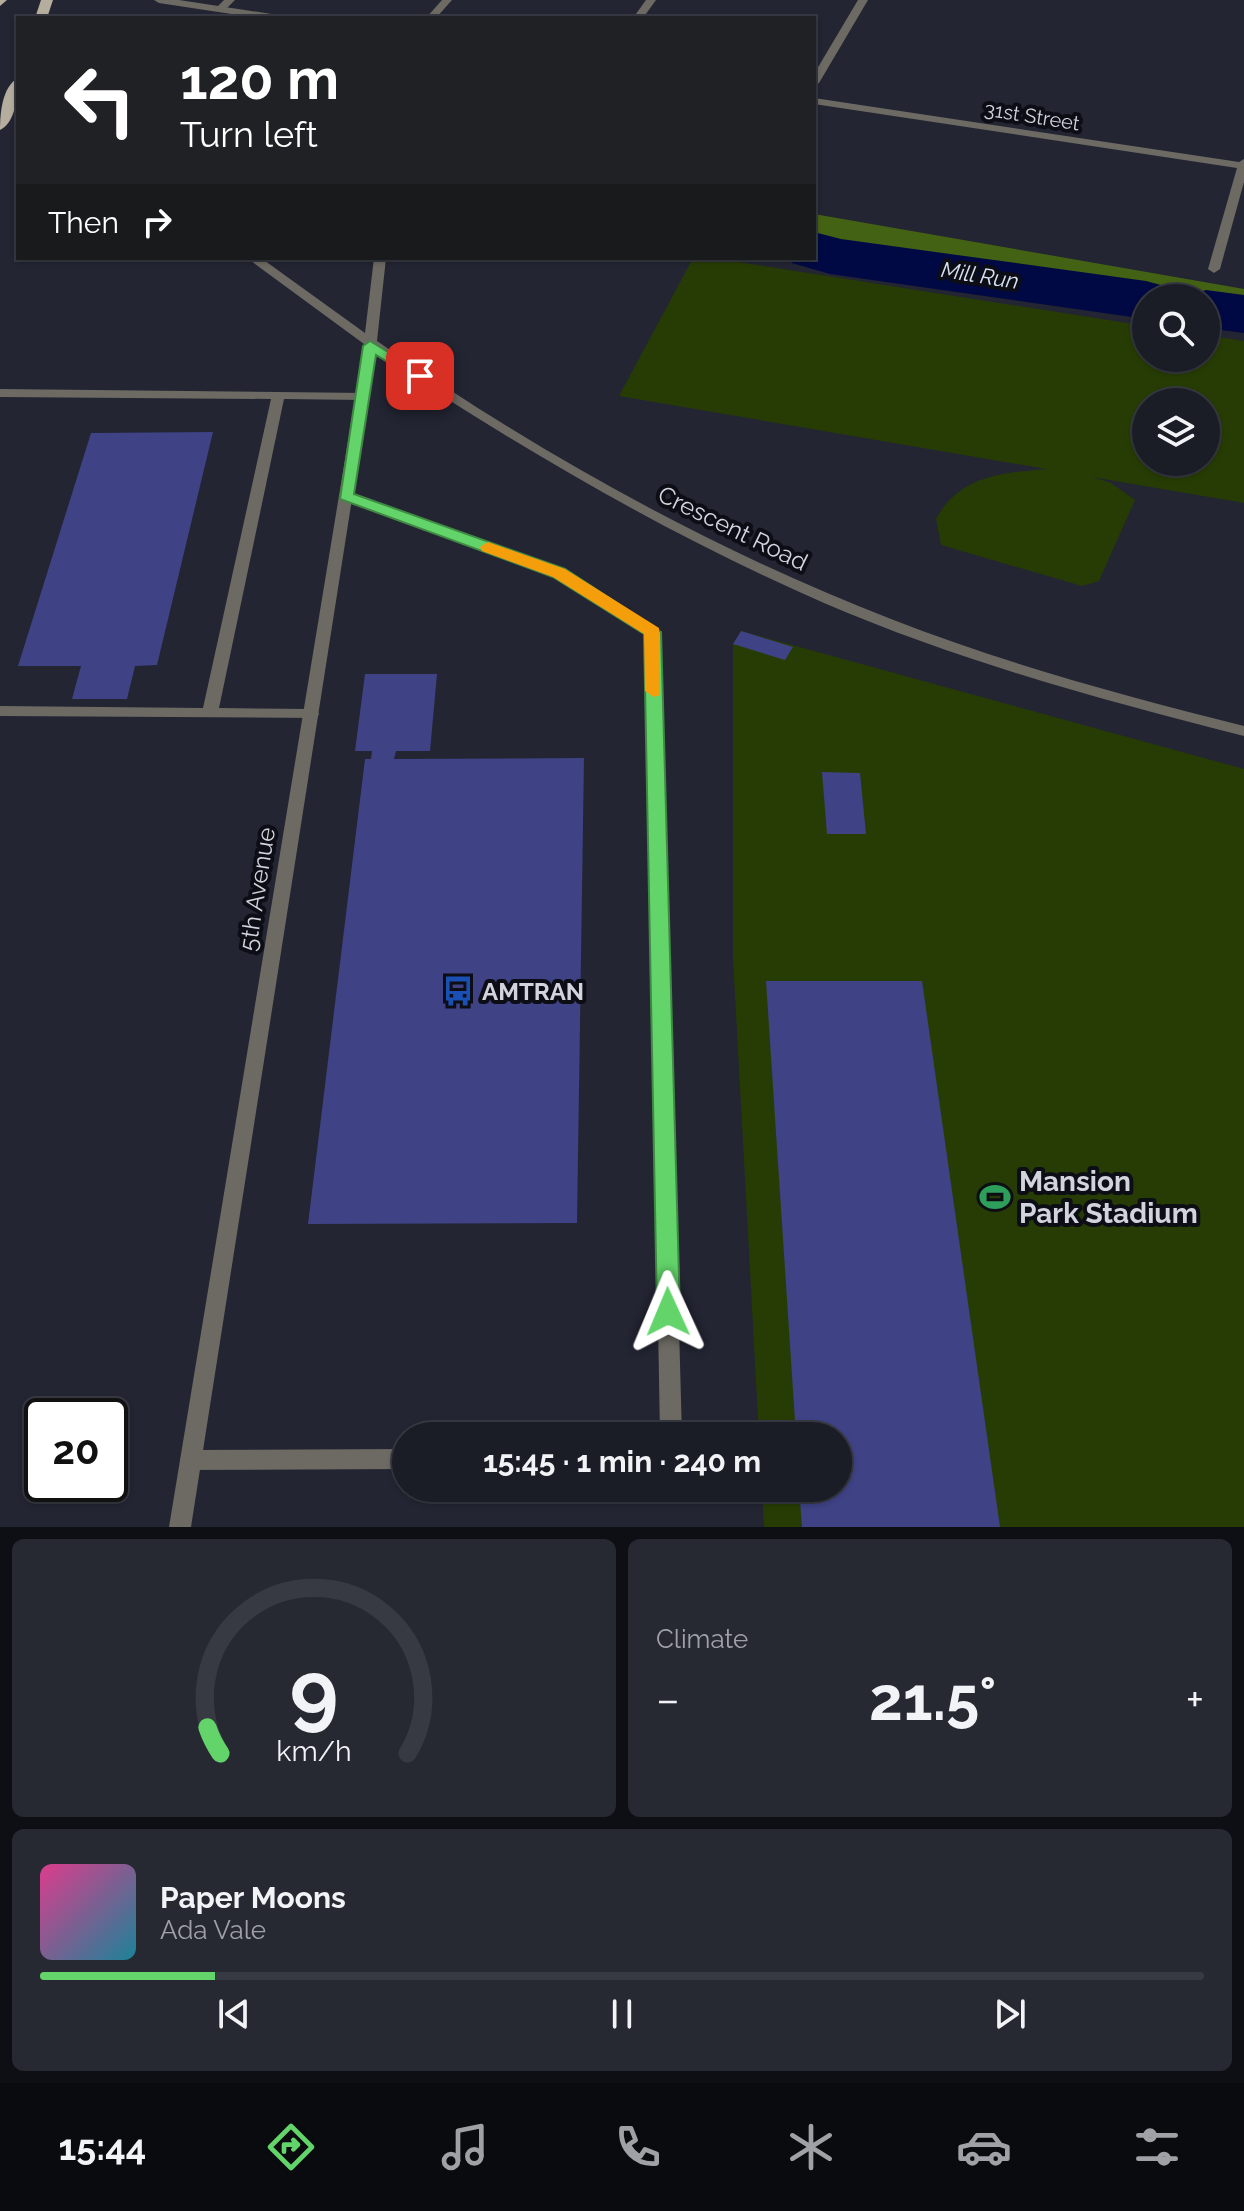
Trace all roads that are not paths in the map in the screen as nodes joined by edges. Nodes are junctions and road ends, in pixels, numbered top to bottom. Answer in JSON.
{"nodes":[{"id":1,"x":159,"y":0,"type":"edge"},
{"id":2,"x":230,"y":0,"type":"edge"},
{"id":3,"x":447,"y":0,"type":"edge"},
{"id":4,"x":863,"y":0,"type":"edge"},
{"id":5,"x":221,"y":8,"type":"junction"},
{"id":6,"x":267,"y":16,"type":"edge"},
{"id":7,"x":433,"y":16,"type":"edge"},
{"id":8,"x":816,"y":80,"type":"edge"},
{"id":9,"x":15,"y":97,"type":"edge"},
{"id":10,"x":816,"y":101,"type":"edge"},
{"id":11,"x":0,"y":126,"type":"edge"},
{"id":12,"x":1244,"y":165,"type":"edge"},
{"id":13,"x":256,"y":260,"type":"edge"},
{"id":14,"x":380,"y":260,"type":"edge"},
{"id":15,"x":1214,"y":269,"type":"dead end"},
{"id":16,"x":370,"y":346,"type":"junction"},
{"id":17,"x":0,"y":393,"type":"edge"},
{"id":18,"x":278,"y":395,"type":"junction"},
{"id":19,"x":362,"y":396,"type":"junction"},
{"id":20,"x":346,"y":496,"type":"junction"},
{"id":21,"x":0,"y":711,"type":"edge"},
{"id":22,"x":210,"y":713,"type":"junction"},
{"id":23,"x":311,"y":714,"type":"junction"},
{"id":24,"x":1244,"y":731,"type":"edge"},
{"id":25,"x":671,"y":1422,"type":"edge"},
{"id":26,"x":392,"y":1459,"type":"edge"},
{"id":27,"x":191,"y":1460,"type":"junction"},
{"id":28,"x":180,"y":1527,"type":"edge"}],
"edges":[{"from":1,"to":5,"type":"street"},
{"from":2,"to":5,"type":"street"},
{"from":3,"to":7,"type":"street"},
{"from":4,"to":8,"type":"street"},
{"from":5,"to":6,"type":"street"},
{"from":9,"to":11,"type":"main road"},
{"from":10,"to":12,"type":"street","name":"31st Street"},
{"from":12,"to":15,"type":"street"},
{"from":13,"to":16,"type":"street","name":"Crescent Road"},
{"from":14,"to":16,"type":"street","name":"5th Avenue"},
{"from":16,"to":19,"type":"street","name":"5th Avenue"},
{"from":16,"to":24,"type":"street","name":"Crescent Road"},
{"from":17,"to":18,"type":"street"},
{"from":18,"to":19,"type":"street"},
{"from":18,"to":22,"type":"street"},
{"from":19,"to":20,"type":"street","name":"5th Avenue"},
{"from":20,"to":23,"type":"street","name":"5th Avenue"},
{"from":20,"to":25,"type":"street"},
{"from":21,"to":22,"type":"street"},
{"from":22,"to":23,"type":"street"},
{"from":23,"to":27,"type":"street","name":"5th Avenue"},
{"from":26,"to":27,"type":"street"},
{"from":27,"to":28,"type":"street","name":"5th Avenue"}]}
